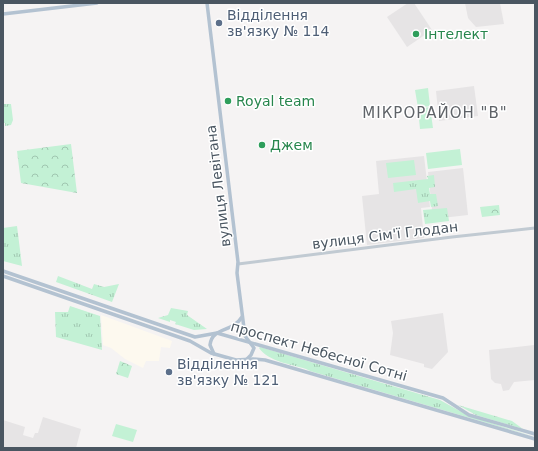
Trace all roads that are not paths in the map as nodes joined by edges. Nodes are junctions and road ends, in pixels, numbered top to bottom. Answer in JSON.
{"nodes":[{"id":1,"x":97,"y":3,"type":"edge"},
{"id":2,"x":206,"y":3,"type":"edge"},
{"id":3,"x":3,"y":14,"type":"edge"},
{"id":4,"x":535,"y":228,"type":"edge"},
{"id":5,"x":238,"y":264,"type":"junction"},
{"id":6,"x":3,"y":270,"type":"edge"},
{"id":7,"x":3,"y":276,"type":"edge"},
{"id":8,"x":67,"y":292,"type":"junction"},
{"id":9,"x":65,"y":297,"type":"junction"},
{"id":10,"x":242,"y":317,"type":"junction"},
{"id":11,"x":217,"y":333,"type":"junction"},
{"id":12,"x":250,"y":342,"type":"junction"},
{"id":13,"x":214,"y":354,"type":"junction"},
{"id":14,"x":246,"y":360,"type":"junction"},
{"id":15,"x":535,"y":434,"type":"edge"},
{"id":16,"x":535,"y":439,"type":"edge"}],
"edges":[{"from":1,"to":3,"type":"main road"},
{"from":2,"to":5,"type":"main road","name":"вулиця Левітана"},
{"from":4,"to":5,"type":"street","name":"вулиця Сім'ї Глодан"},
{"from":5,"to":10,"type":"main road","name":"вулиця Левітана"},
{"from":6,"to":8,"type":"main road","name":"проспект Небесної Сотні"},
{"from":7,"to":9,"type":"main road","name":"проспект Небесної Сотні"},
{"from":8,"to":9,"type":"main road"},
{"from":8,"to":11,"type":"main road","name":"проспект Небесної Сотні"},
{"from":9,"to":13,"type":"main road","name":"проспект Небесної Сотні"},
{"from":10,"to":11,"type":"main road"},
{"from":10,"to":12,"type":"main road","name":"вулиця Левітана"},
{"from":11,"to":12,"type":"main road","name":"проспект Небесної Сотні"},
{"from":11,"to":13,"type":"main road"},
{"from":12,"to":14,"type":"main road","name":"вулиця Левітана"},
{"from":12,"to":15,"type":"main road","name":"проспект Небесної Сотні"},
{"from":13,"to":14,"type":"main road","name":"проспект Небесної Сотні"},
{"from":14,"to":16,"type":"main road","name":"проспект Небесної Сотні"}]}
